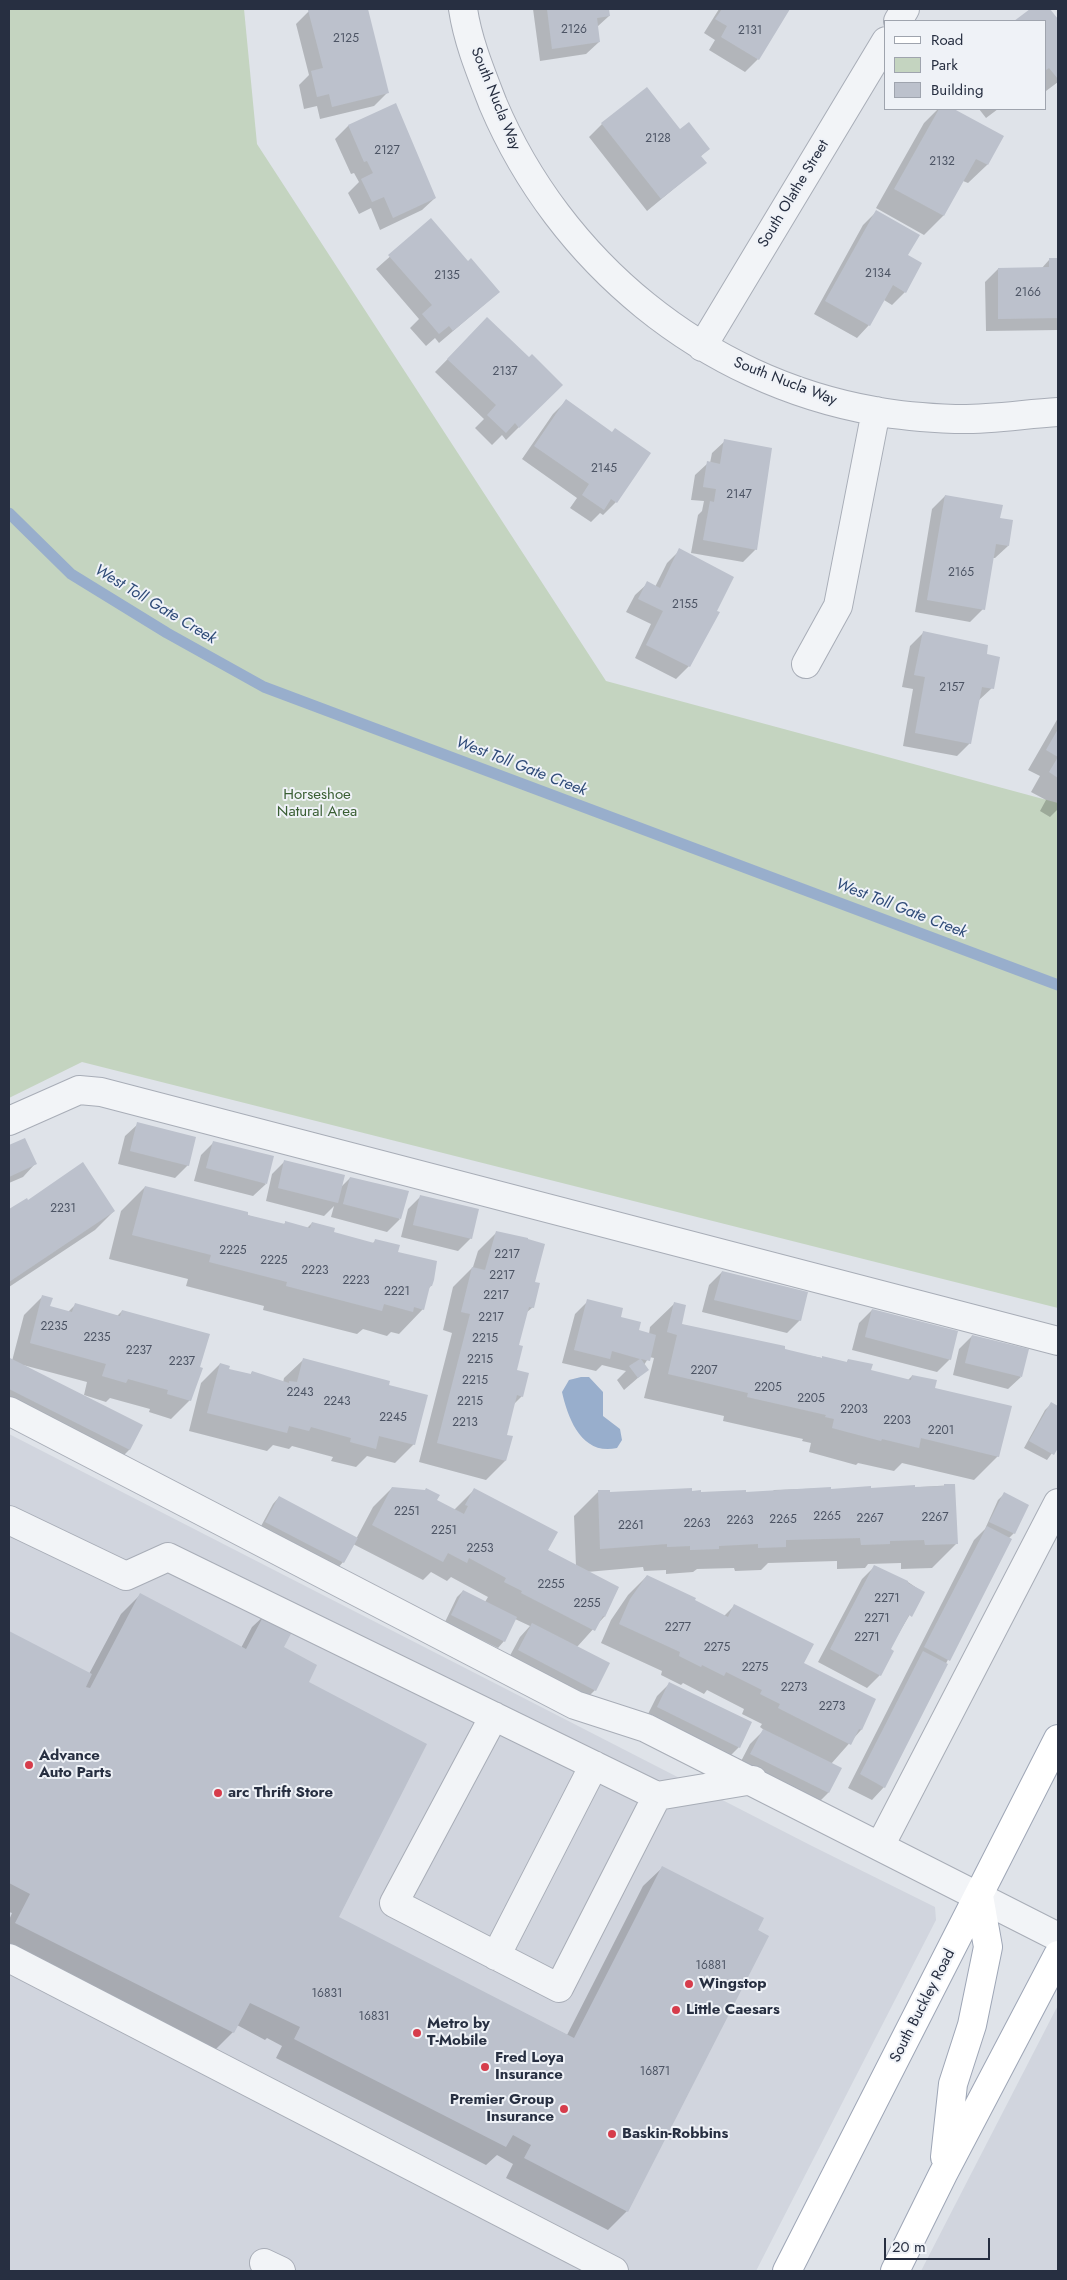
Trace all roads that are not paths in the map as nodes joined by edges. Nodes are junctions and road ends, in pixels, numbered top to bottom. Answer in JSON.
{"nodes":[{"id":1,"x":463,"y":9,"type":"edge"},
{"id":2,"x":905,"y":9,"type":"edge"},
{"id":3,"x":899,"y":20,"type":"edge"},
{"id":4,"x":884,"y":44,"type":"edge"},
{"id":5,"x":702,"y":347,"type":"junction"},
{"id":6,"x":876,"y":411,"type":"junction"},
{"id":7,"x":1058,"y":412,"type":"edge"},
{"id":8,"x":806,"y":664,"type":"dead end"},
{"id":9,"x":9,"y":1121,"type":"edge"},
{"id":10,"x":1058,"y":1341,"type":"edge"},
{"id":11,"x":9,"y":1411,"type":"edge"},
{"id":12,"x":1058,"y":1503,"type":"edge"},
{"id":13,"x":9,"y":1520,"type":"edge"},
{"id":14,"x":494,"y":1716,"type":"junction"},
{"id":15,"x":1058,"y":1740,"type":"edge"},
{"id":16,"x":594,"y":1766,"type":"junction"},
{"id":17,"x":753,"y":1780,"type":"junction"},
{"id":18,"x":657,"y":1796,"type":"junction"},
{"id":19,"x":880,"y":1846,"type":"junction"},
{"id":20,"x":979,"y":1896,"type":"junction"},
{"id":21,"x":1058,"y":1937,"type":"edge"},
{"id":22,"x":1058,"y":1955,"type":"edge"},
{"id":23,"x":496,"y":1956,"type":"junction"},
{"id":24,"x":9,"y":1958,"type":"edge"},
{"id":25,"x":943,"y":2174,"type":"junction"},
{"id":26,"x":614,"y":2271,"type":"edge"},
{"id":27,"x":787,"y":2271,"type":"edge"},
{"id":28,"x":895,"y":2271,"type":"edge"}],
"edges":[{"from":1,"to":5,"type":"street","name":"South Nucla Way"},
{"from":2,"to":3,"type":"street"},
{"from":4,"to":5,"type":"street","name":"South Olathe Street"},
{"from":5,"to":6,"type":"street","name":"South Nucla Way"},
{"from":6,"to":7,"type":"street","name":"South Nucla Way"},
{"from":6,"to":8,"type":"street"},
{"from":9,"to":10,"type":"street"},
{"from":11,"to":17,"type":"street"},
{"from":12,"to":19,"type":"street"},
{"from":13,"to":14,"type":"street"},
{"from":14,"to":16,"type":"street"},
{"from":14,"to":23,"type":"street"},
{"from":15,"to":20,"type":"main road","name":"South Buckley Road"},
{"from":16,"to":18,"type":"street"},
{"from":16,"to":23,"type":"street"},
{"from":17,"to":18,"type":"street"},
{"from":17,"to":19,"type":"street"},
{"from":18,"to":23,"type":"street"},
{"from":19,"to":20,"type":"street"},
{"from":20,"to":21,"type":"street"},
{"from":20,"to":25,"type":"main road"},
{"from":20,"to":27,"type":"main road","name":"South Buckley Road"},
{"from":22,"to":25,"type":"main road"},
{"from":24,"to":26,"type":"street"},
{"from":25,"to":28,"type":"main road"}]}
